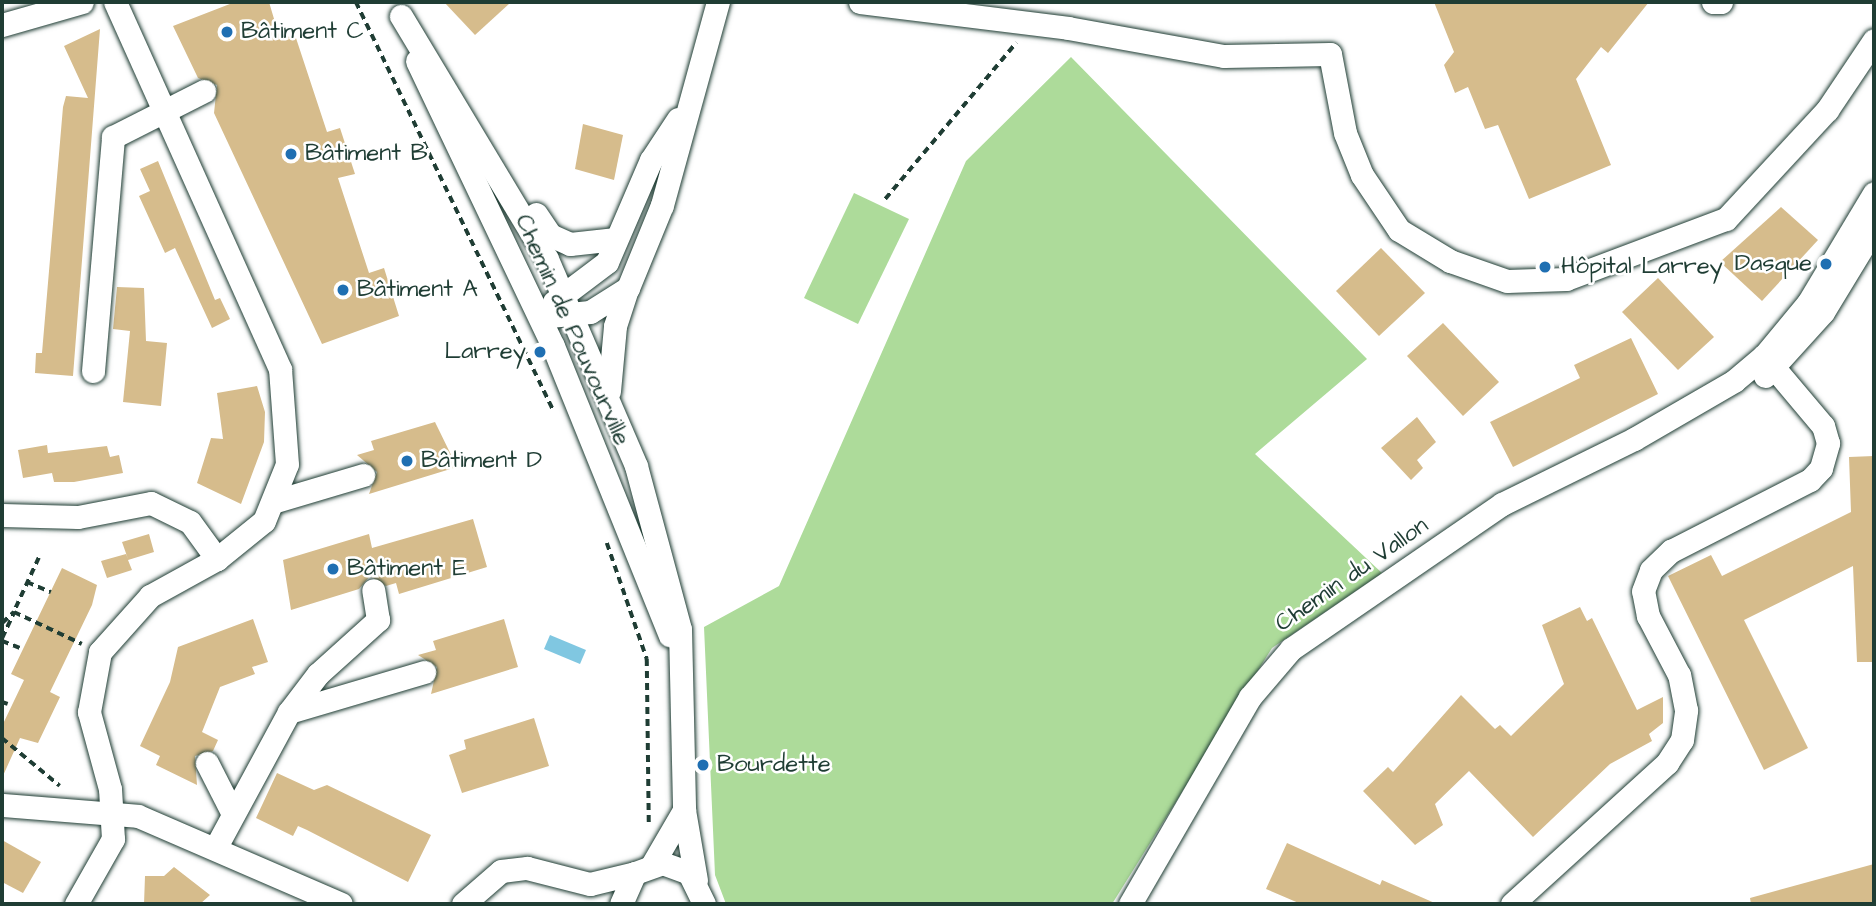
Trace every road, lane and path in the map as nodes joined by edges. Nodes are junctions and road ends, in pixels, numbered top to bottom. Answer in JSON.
{"nodes":[{"id":1,"x":82,"y":2,"type":"edge"},
{"id":2,"x":115,"y":2,"type":"edge"},
{"id":3,"x":356,"y":2,"type":"edge"},
{"id":4,"x":718,"y":2,"type":"edge"},
{"id":5,"x":735,"y":2,"type":"edge"},
{"id":6,"x":860,"y":2,"type":"edge"},
{"id":7,"x":1713,"y":2,"type":"edge"},
{"id":8,"x":1721,"y":2,"type":"edge"},
{"id":9,"x":397,"y":9,"type":"edge"},
{"id":10,"x":998,"y":11,"type":"edge"},
{"id":11,"x":1031,"y":24,"type":"junction"},
{"id":12,"x":2,"y":25,"type":"edge"},
{"id":13,"x":710,"y":29,"type":"junction"},
{"id":14,"x":1874,"y":40,"type":"edge"},
{"id":15,"x":204,"y":92,"type":"dead end"},
{"id":16,"x":158,"y":110,"type":"junction"},
{"id":17,"x":683,"y":111,"type":"junction"},
{"id":18,"x":1874,"y":193,"type":"edge"},
{"id":19,"x":512,"y":197,"type":"junction"},
{"id":20,"x":885,"y":200,"type":"dead end"},
{"id":21,"x":1874,"y":228,"type":"edge"},
{"id":22,"x":616,"y":239,"type":"junction"},
{"id":23,"x":628,"y":288,"type":"junction"},
{"id":24,"x":564,"y":292,"type":"junction"},
{"id":25,"x":576,"y":315,"type":"junction"},
{"id":26,"x":540,"y":317,"type":"junction"},
{"id":27,"x":1770,"y":362,"type":"junction"},
{"id":28,"x":93,"y":371,"type":"dead end"},
{"id":29,"x":607,"y":393,"type":"junction"},
{"id":30,"x":555,"y":415,"type":"dead end"},
{"id":31,"x":363,"y":475,"type":"dead end"},
{"id":32,"x":276,"y":501,"type":"junction"},
{"id":33,"x":2,"y":515,"type":"edge"},
{"id":34,"x":604,"y":538,"type":"dead end"},
{"id":35,"x":39,"y":558,"type":"dead end"},
{"id":36,"x":217,"y":559,"type":"junction"},
{"id":37,"x":27,"y":582,"type":"junction"},
{"id":38,"x":373,"y":590,"type":"dead end"},
{"id":39,"x":51,"y":592,"type":"dead end"},
{"id":40,"x":14,"y":612,"type":"junction"},
{"id":41,"x":2,"y":623,"type":"edge"},
{"id":42,"x":2,"y":639,"type":"edge"},
{"id":43,"x":20,"y":648,"type":"dead end"},
{"id":44,"x":100,"y":652,"type":"junction"},
{"id":45,"x":682,"y":671,"type":"junction"},
{"id":46,"x":424,"y":672,"type":"dead end"},
{"id":47,"x":2,"y":702,"type":"edge"},
{"id":48,"x":8,"y":705,"type":"dead end"},
{"id":49,"x":289,"y":712,"type":"junction"},
{"id":50,"x":2,"y":738,"type":"edge"},
{"id":51,"x":207,"y":763,"type":"dead end"},
{"id":52,"x":70,"y":790,"type":"dead end"},
{"id":53,"x":2,"y":805,"type":"edge"},
{"id":54,"x":684,"y":810,"type":"junction"},
{"id":55,"x":113,"y":812,"type":"junction"},
{"id":56,"x":233,"y":814,"type":"junction"},
{"id":57,"x":649,"y":833,"type":"dead end"},
{"id":58,"x":217,"y":845,"type":"junction"},
{"id":59,"x":644,"y":869,"type":"junction"},
{"id":60,"x":696,"y":880,"type":"junction"},
{"id":61,"x":590,"y":884,"type":"junction"},
{"id":62,"x":76,"y":904,"type":"edge"},
{"id":63,"x":341,"y":904,"type":"edge"},
{"id":64,"x":463,"y":904,"type":"edge"},
{"id":65,"x":613,"y":904,"type":"edge"},
{"id":66,"x":621,"y":904,"type":"edge"},
{"id":67,"x":704,"y":904,"type":"edge"},
{"id":68,"x":1130,"y":904,"type":"edge"},
{"id":69,"x":1512,"y":904,"type":"edge"}],
"edges":[{"from":1,"to":12,"type":"street"},
{"from":2,"to":16,"type":"street"},
{"from":3,"to":30,"type":"path"},
{"from":4,"to":13,"type":"street"},
{"from":5,"to":13,"type":"street"},
{"from":6,"to":10,"type":"street"},
{"from":7,"to":8,"type":"street"},
{"from":9,"to":19,"type":"street","name":"Chemin de Pouvourville"},
{"from":9,"to":26,"type":"street","name":"Chemin de Pouvourville"},
{"from":10,"to":11,"type":"street"},
{"from":11,"to":14,"type":"street"},
{"from":11,"to":20,"type":"path"},
{"from":13,"to":17,"type":"street"},
{"from":15,"to":16,"type":"street"},
{"from":16,"to":28,"type":"street"},
{"from":16,"to":32,"type":"street"},
{"from":17,"to":22,"type":"street"},
{"from":17,"to":23,"type":"street","name":"Chemin de Pouvourville"},
{"from":18,"to":27,"type":"street","name":"Chemin du Vallon"},
{"from":19,"to":22,"type":"street"},
{"from":19,"to":24,"type":"street","name":"Chemin de Pouvourville"},
{"from":21,"to":27,"type":"street","name":"Chemin du Vallon"},
{"from":22,"to":24,"type":"street"},
{"from":23,"to":25,"type":"street"},
{"from":23,"to":29,"type":"street","name":"Chemin de Pouvourville"},
{"from":24,"to":25,"type":"street","name":"Chemin de Pouvourville"},
{"from":24,"to":26,"type":"street"},
{"from":25,"to":26,"type":"street"},
{"from":25,"to":29,"type":"street","name":"Chemin de Pouvourville"},
{"from":26,"to":45,"type":"street","name":"Chemin de Pouvourville"},
{"from":27,"to":68,"type":"street","name":"Chemin du Vallon"},
{"from":27,"to":69,"type":"street"},
{"from":29,"to":45,"type":"street","name":"Chemin de Pouvourville"},
{"from":31,"to":32,"type":"street"},
{"from":32,"to":36,"type":"street"},
{"from":33,"to":36,"type":"street"},
{"from":34,"to":57,"type":"path"},
{"from":35,"to":37,"type":"path"},
{"from":36,"to":44,"type":"street"},
{"from":37,"to":39,"type":"path"},
{"from":37,"to":40,"type":"path"},
{"from":38,"to":49,"type":"street"},
{"from":40,"to":41,"type":"path"},
{"from":40,"to":42,"type":"path"},
{"from":40,"to":44,"type":"path"},
{"from":42,"to":43,"type":"path"},
{"from":44,"to":55,"type":"street"},
{"from":45,"to":54,"type":"street","name":"Chemin de Pouvourville"},
{"from":46,"to":49,"type":"street"},
{"from":47,"to":48,"type":"path"},
{"from":49,"to":56,"type":"street"},
{"from":50,"to":52,"type":"path"},
{"from":51,"to":56,"type":"street"},
{"from":53,"to":55,"type":"street"},
{"from":54,"to":59,"type":"street"},
{"from":54,"to":60,"type":"street","name":"Chemin de Pouvourville"},
{"from":55,"to":58,"type":"street"},
{"from":55,"to":62,"type":"street"},
{"from":56,"to":58,"type":"street"},
{"from":58,"to":63,"type":"street"},
{"from":59,"to":60,"type":"street"},
{"from":59,"to":61,"type":"street"},
{"from":59,"to":66,"type":"street"},
{"from":60,"to":67,"type":"street","name":"Chemin de Pouvourville"},
{"from":61,"to":64,"type":"street"},
{"from":61,"to":65,"type":"street"}]}
